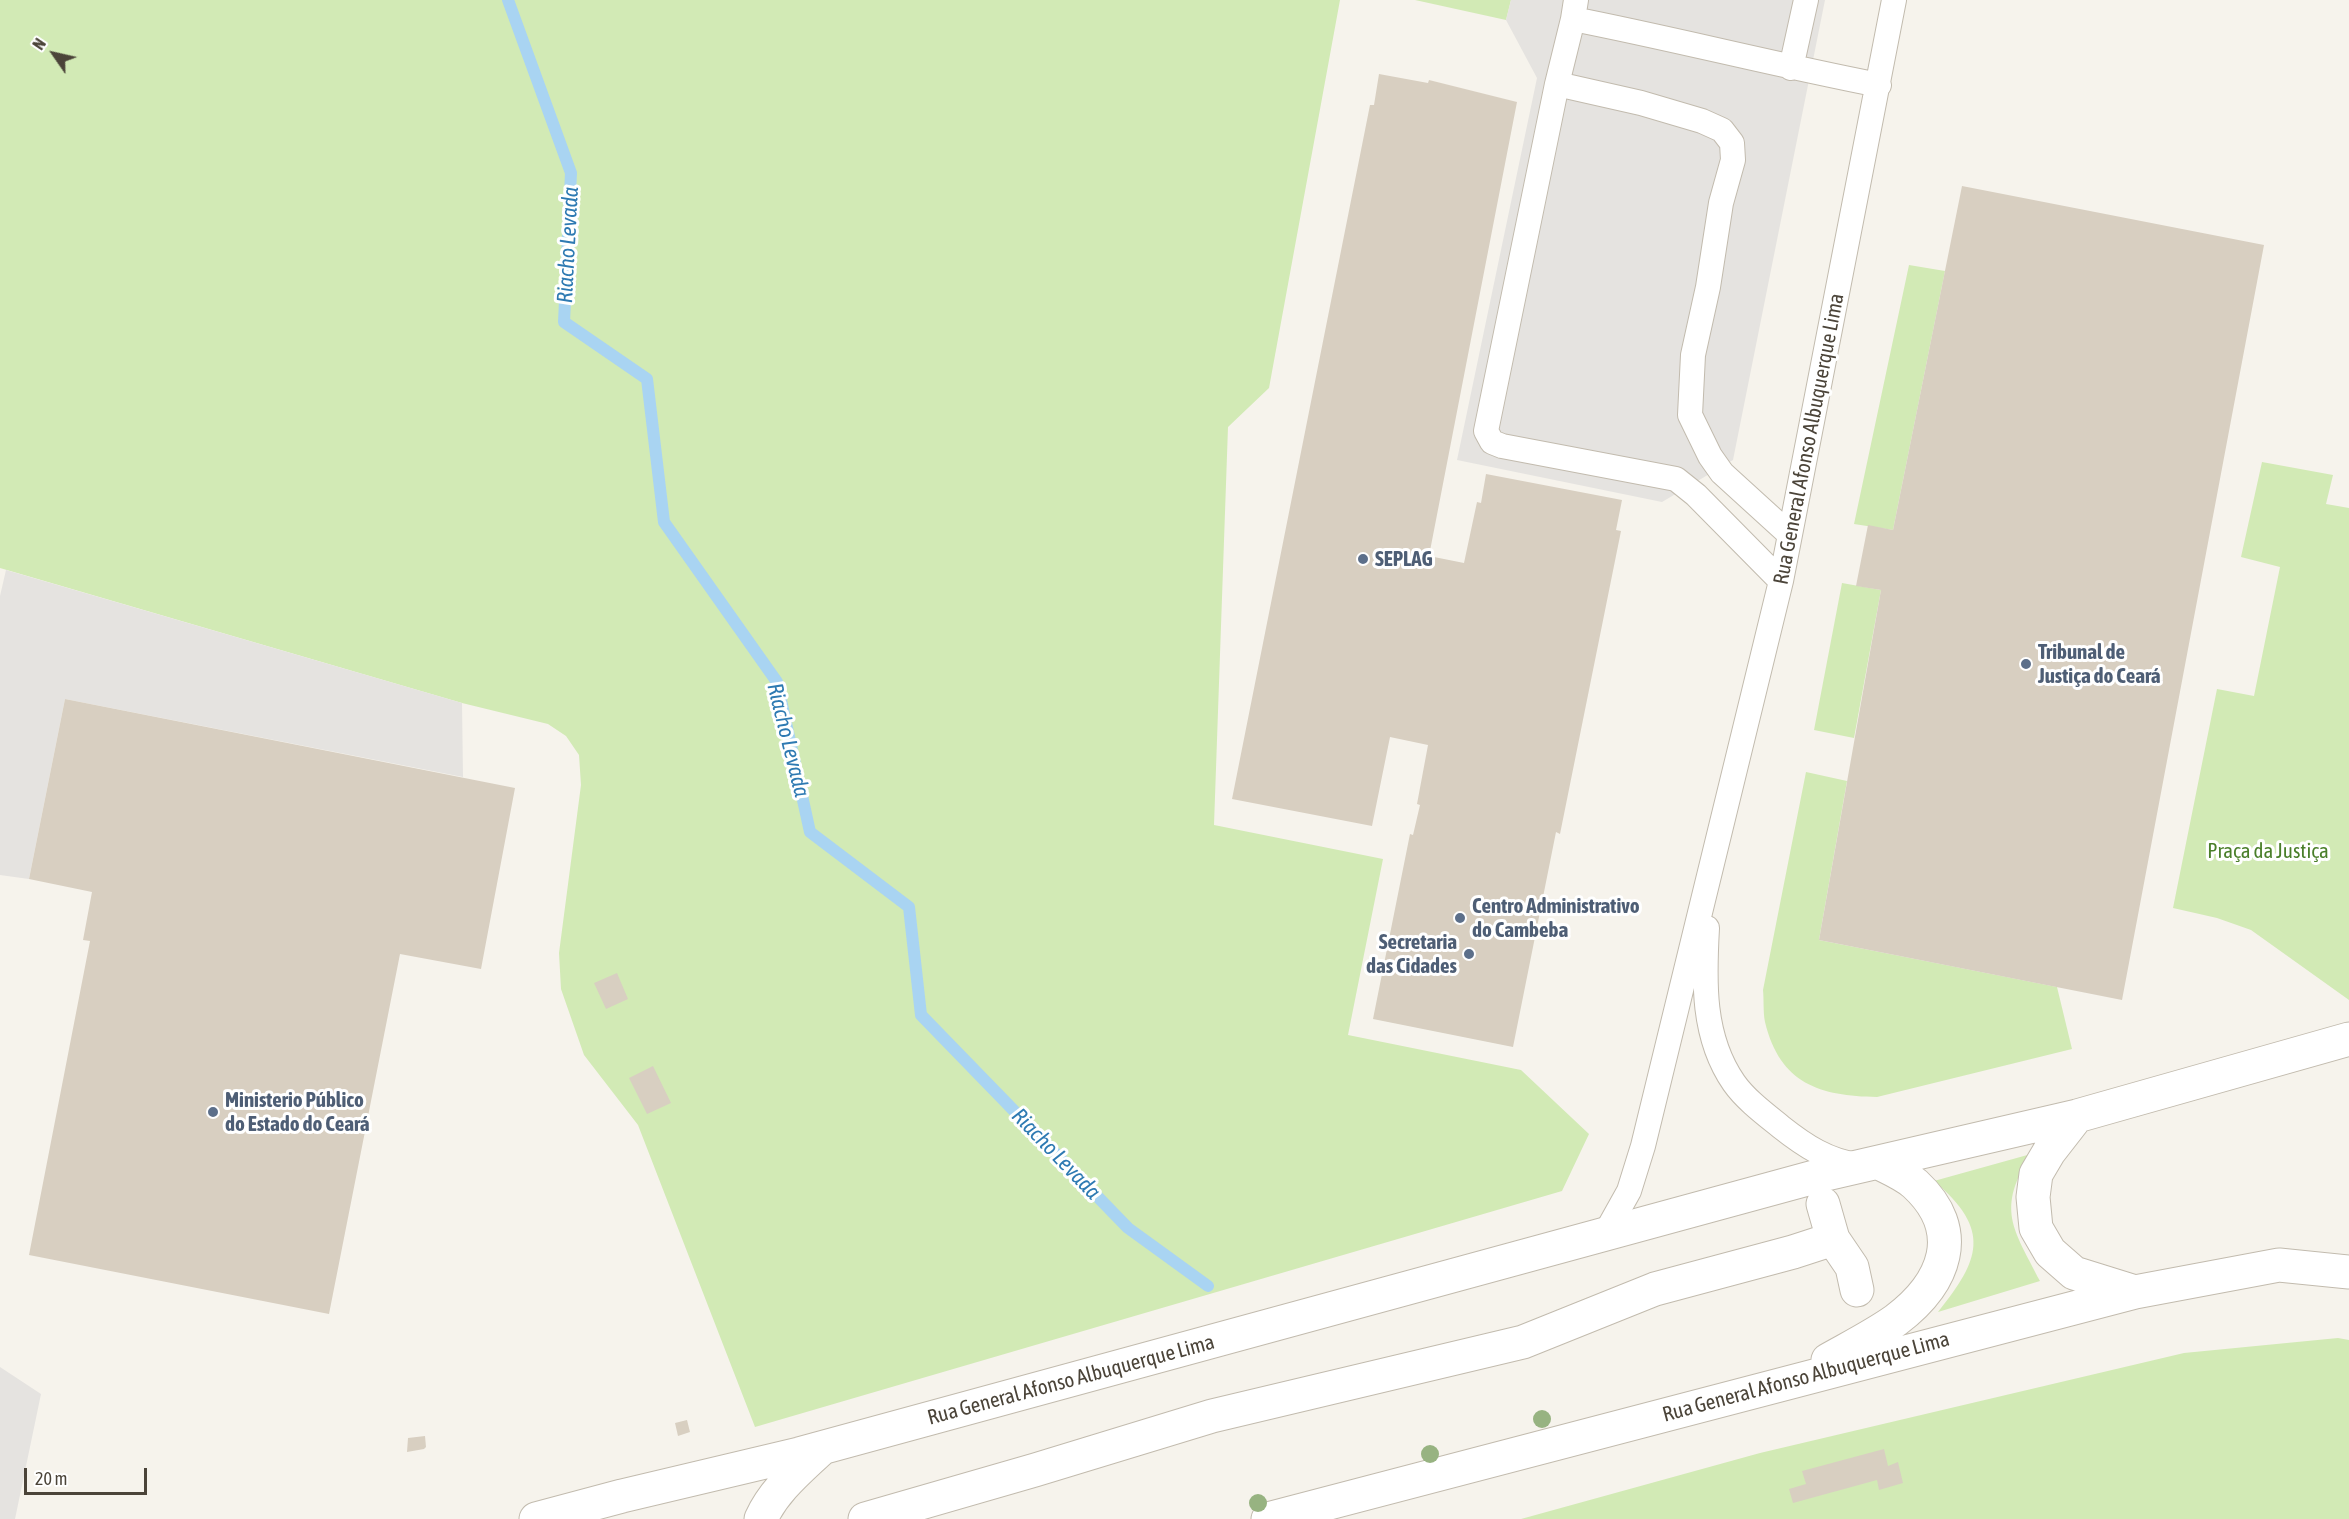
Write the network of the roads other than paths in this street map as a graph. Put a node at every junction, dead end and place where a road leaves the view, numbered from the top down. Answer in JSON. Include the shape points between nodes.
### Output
{"nodes":[{"id":1,"x":1806,"y":0,"type":"edge"},
{"id":2,"x":1894,"y":0,"type":"edge"},
{"id":3,"x":1574,"y":9,"type":"edge"},
{"id":4,"x":1791,"y":68,"type":"junction"},
{"id":5,"x":1557,"y":84,"type":"junction"},
{"id":6,"x":1879,"y":85,"type":"junction"},
{"id":7,"x":1789,"y":534,"type":"junction"},
{"id":8,"x":1781,"y":581,"type":"junction"},
{"id":9,"x":1709,"y":874,"type":"junction"},
{"id":10,"x":2349,"y":1039,"type":"edge"},
{"id":11,"x":2077,"y":1116,"type":"junction"},
{"id":12,"x":1874,"y":1165,"type":"junction"},
{"id":13,"x":1823,"y":1204,"type":"dead end"},
{"id":14,"x":1605,"y":1234,"type":"junction"},
{"id":15,"x":1833,"y":1239,"type":"junction"},
{"id":16,"x":2349,"y":1272,"type":"edge"},
{"id":17,"x":1857,"y":1290,"type":"dead end"},
{"id":18,"x":2135,"y":1292,"type":"junction"},
{"id":19,"x":1796,"y":1380,"type":"junction"},
{"id":20,"x":823,"y":1448,"type":"junction"},
{"id":21,"x":536,"y":1519,"type":"edge"},
{"id":22,"x":761,"y":1519,"type":"edge"},
{"id":23,"x":865,"y":1519,"type":"edge"},
{"id":24,"x":1268,"y":1519,"type":"edge"}],
"edges":[{"from":1,"to":4,"type":"lane"},
{"from":2,"to":6,"type":"lane","name":"Rua General Afonso Albuquerque Lima"},
{"from":3,"to":4,"type":"lane"},
{"from":3,"to":5,"type":"lane"},
{"from":4,"to":6,"type":"lane"},
{"from":5,"to":7,"type":"lane","via":[[1702,121],[1722,130],[1732,143],[1733,160],[1721,203],[1693,355],[1689,415],[1722,473]]},
{"from":5,"to":8,"type":"lane","via":[[1486,430],[1492,442],[1502,446],[1676,480],[1696,495]]},
{"from":6,"to":7,"type":"lane","name":"Rua General Afonso Albuquerque Lima"},
{"from":7,"to":8,"type":"lane","name":"Rua General Afonso Albuquerque Lima"},
{"from":8,"to":9,"type":"lane","name":"Rua General Afonso Albuquerque Lima"},
{"from":9,"to":12,"type":"lane","name":"Rua General Afonso Albuquerque Lima","via":[[1704,984],[1711,1034],[1719,1056],[1735,1084],[1792,1135],[1825,1157]]},
{"from":9,"to":14,"type":"lane","name":"Rua General Afonso Albuquerque Lima","via":[[1643,1146],[1629,1191]]},
{"from":10,"to":11,"type":"street","name":"Rua General Afonso Albuquerque Lima"},
{"from":11,"to":12,"type":"street","name":"Rua General Afonso Albuquerque Lima"},
{"from":11,"to":18,"type":"street","via":[[2036,1174],[2036,1228],[2050,1251],[2074,1273]]},
{"from":12,"to":14,"type":"street","name":"Rua General Afonso Albuquerque Lima","via":[[1818,1176]]},
{"from":12,"to":19,"type":"street","via":[[1915,1184],[1938,1212],[1945,1237],[1943,1263],[1934,1283],[1897,1320]]},
{"from":13,"to":15,"type":"street"},
{"from":14,"to":20,"type":"street","name":"Rua General Afonso Albuquerque Lima"},
{"from":15,"to":17,"type":"street","via":[[1852,1268]]},
{"from":15,"to":23,"type":"street","via":[[1655,1289],[1523,1342],[1212,1416]]},
{"from":16,"to":18,"type":"street","name":"Rua General Afonso Albuquerque Lima","via":[[2279,1265]]},
{"from":18,"to":19,"type":"street","name":"Rua General Afonso Albuquerque Lima"},
{"from":19,"to":24,"type":"street","name":"Rua General Afonso Albuquerque Lima"},
{"from":20,"to":21,"type":"street","name":"Rua General Afonso Albuquerque Lima"},
{"from":20,"to":22,"type":"street","via":[[785,1483]]}]}
